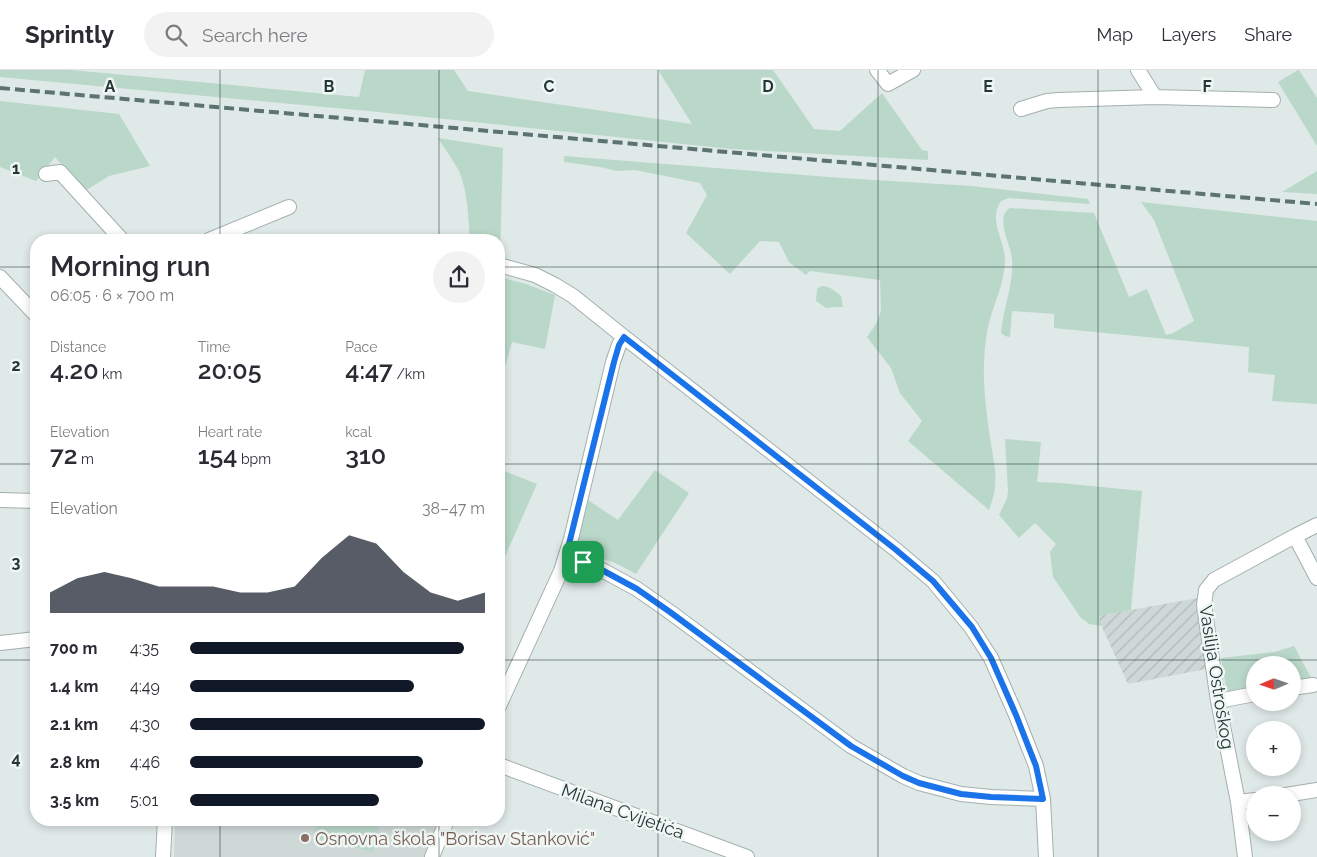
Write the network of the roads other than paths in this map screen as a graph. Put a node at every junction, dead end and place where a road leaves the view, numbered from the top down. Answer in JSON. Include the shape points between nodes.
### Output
{"nodes":[{"id":1,"x":877,"y":70,"type":"edge"},
{"id":2,"x":913,"y":70,"type":"edge"},
{"id":3,"x":1138,"y":70,"type":"edge"},
{"id":4,"x":1155,"y":97,"type":"junction"},
{"id":5,"x":1273,"y":100,"type":"dead end"},
{"id":6,"x":1020,"y":109,"type":"dead end"},
{"id":7,"x":46,"y":174,"type":"dead end"},
{"id":8,"x":289,"y":207,"type":"dead end"},
{"id":9,"x":117,"y":234,"type":"edge"},
{"id":10,"x":224,"y":234,"type":"edge"},
{"id":11,"x":505,"y":267,"type":"edge"},
{"id":12,"x":0,"y":277,"type":"edge"},
{"id":13,"x":30,"y":309,"type":"edge"},
{"id":14,"x":624,"y":337,"type":"junction"},
{"id":15,"x":0,"y":500,"type":"edge"},
{"id":16,"x":30,"y":501,"type":"edge"},
{"id":17,"x":1317,"y":525,"type":"edge"},
{"id":18,"x":1295,"y":536,"type":"junction"},
{"id":19,"x":566,"y":556,"type":"junction"},
{"id":20,"x":1317,"y":578,"type":"edge"},
{"id":21,"x":30,"y":639,"type":"edge"},
{"id":22,"x":0,"y":643,"type":"edge"},
{"id":23,"x":1313,"y":685,"type":"dead end"},
{"id":24,"x":1301,"y":687,"type":"edge"},
{"id":25,"x":505,"y":693,"type":"edge"},
{"id":26,"x":1246,"y":696,"type":"edge"},
{"id":27,"x":1218,"y":701,"type":"junction"},
{"id":28,"x":505,"y":767,"type":"edge"},
{"id":29,"x":1317,"y":790,"type":"edge"},
{"id":30,"x":1301,"y":793,"type":"edge"},
{"id":31,"x":1043,"y":799,"type":"junction"},
{"id":32,"x":1246,"y":801,"type":"edge"},
{"id":33,"x":1238,"y":802,"type":"junction"},
{"id":34,"x":165,"y":826,"type":"edge"},
{"id":35,"x":445,"y":826,"type":"edge"},
{"id":36,"x":163,"y":857,"type":"edge"},
{"id":37,"x":432,"y":857,"type":"edge"},
{"id":38,"x":747,"y":857,"type":"edge"},
{"id":39,"x":1046,"y":857,"type":"edge"},
{"id":40,"x":1245,"y":857,"type":"edge"}],
"edges":[{"from":1,"to":2,"type":"street","via":[[888,84]]},
{"from":3,"to":4,"type":"street"},
{"from":4,"to":5,"type":"street"},
{"from":4,"to":6,"type":"street","via":[[1058,100]]},
{"from":7,"to":9,"type":"street","via":[[60,172]]},
{"from":8,"to":10,"type":"street"},
{"from":11,"to":14,"type":"street","via":[[555,284]]},
{"from":12,"to":13,"type":"street"},
{"from":14,"to":19,"type":"street","via":[[614,362]]},
{"from":14,"to":31,"type":"street","via":[[933,581],[972,627],[991,658],[1036,766]]},
{"from":15,"to":16,"type":"street"},
{"from":17,"to":18,"type":"street","name":"Vasilija Ostroškog"},
{"from":18,"to":20,"type":"street"},
{"from":18,"to":27,"type":"street","name":"Vasilija Ostroškog","via":[[1214,580],[1206,590],[1204,605]]},
{"from":19,"to":25,"type":"street"},
{"from":19,"to":31,"type":"street","via":[[637,589],[851,746],[903,776],[961,794]]},
{"from":21,"to":22,"type":"street"},
{"from":23,"to":24,"type":"street"},
{"from":26,"to":27,"type":"street"},
{"from":27,"to":33,"type":"street","name":"Vasilija Ostroškog"},
{"from":28,"to":38,"type":"street","name":"Milana Cvijetića"},
{"from":29,"to":30,"type":"street"},
{"from":31,"to":39,"type":"street"},
{"from":32,"to":33,"type":"street"},
{"from":33,"to":40,"type":"street","name":"Vasilija Ostroškog"},
{"from":34,"to":36,"type":"street"},
{"from":35,"to":37,"type":"street"}]}
